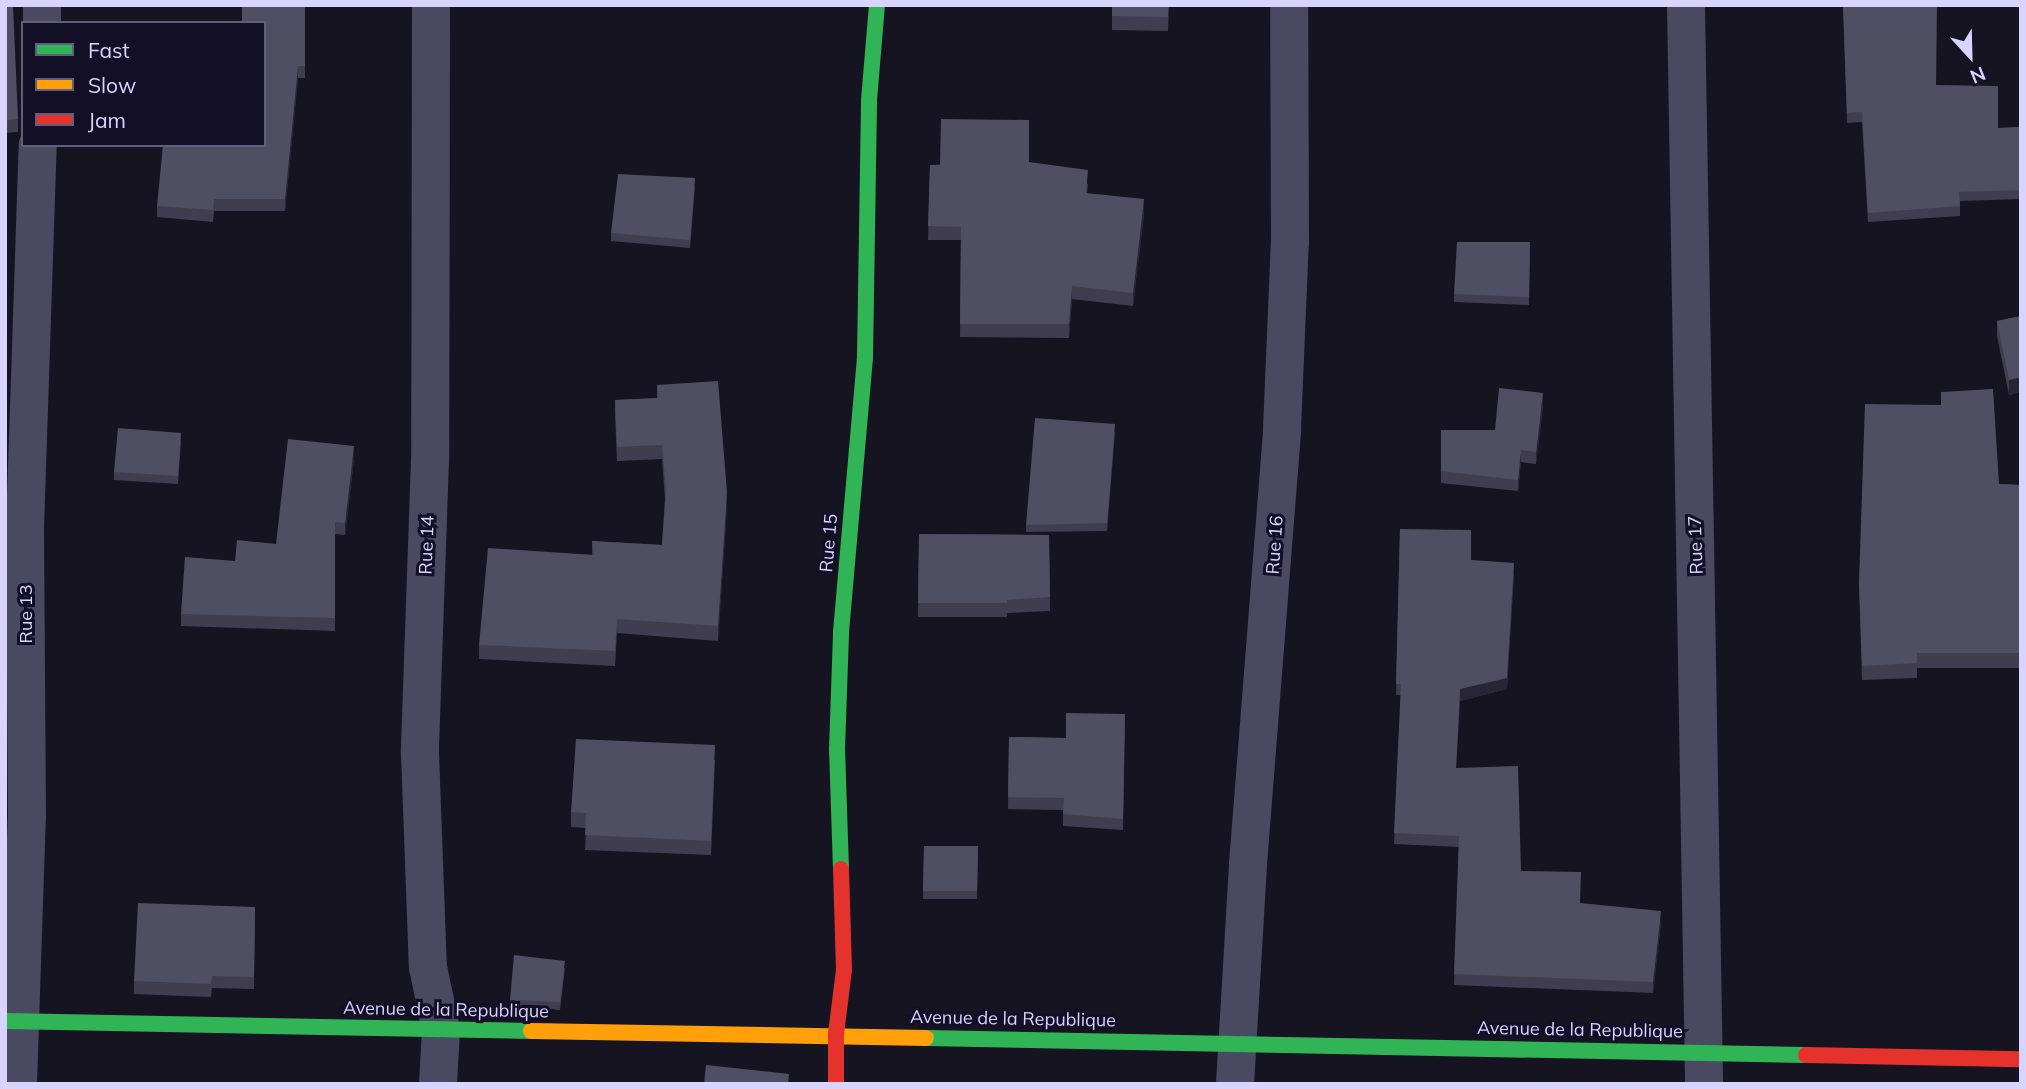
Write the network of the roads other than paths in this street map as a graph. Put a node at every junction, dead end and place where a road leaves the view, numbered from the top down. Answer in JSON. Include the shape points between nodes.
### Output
{"nodes":[{"id":1,"x":431,"y":5,"type":"edge"},
{"id":2,"x":877,"y":5,"type":"edge"},
{"id":3,"x":1289,"y":5,"type":"edge"},
{"id":4,"x":1686,"y":5,"type":"edge"},
{"id":5,"x":38,"y":147,"type":"edge"},
{"id":6,"x":12,"y":1021,"type":"edge"},
{"id":7,"x":441,"y":1030,"type":"junction"},
{"id":8,"x":836,"y":1034,"type":"junction"},
{"id":9,"x":1236,"y":1044,"type":"junction"},
{"id":10,"x":2021,"y":1059,"type":"edge"},
{"id":11,"x":1703,"y":1068,"type":"edge"},
{"id":12,"x":18,"y":1084,"type":"edge"},
{"id":13,"x":438,"y":1084,"type":"edge"},
{"id":14,"x":836,"y":1084,"type":"edge"},
{"id":15,"x":1235,"y":1084,"type":"edge"}],
"edges":[{"from":1,"to":7,"type":"street","name":"Rue 14","via":[[430,460],[420,753],[428,967]]},
{"from":2,"to":8,"type":"street","name":"Rue 15","via":[[869,100],[864,358],[840,645],[837,749],[845,970]]},
{"from":3,"to":9,"type":"street","name":"Rue 16","via":[[1290,241],[1282,429]]},
{"from":4,"to":11,"type":"street","name":"Rue 17"},
{"from":5,"to":6,"type":"street","name":"Rue 13","via":[[25,528],[27,818]]},
{"from":6,"to":7,"type":"street","name":"Avenue de la Republique"},
{"from":6,"to":12,"type":"street","name":"Rue 13"},
{"from":7,"to":8,"type":"street","name":"Avenue de la Republique"},
{"from":7,"to":13,"type":"street","name":"Rue 14"},
{"from":8,"to":9,"type":"street","name":"Avenue de la Republique"},
{"from":8,"to":14,"type":"street","name":"Rue 15"},
{"from":9,"to":11,"type":"street","name":"Avenue de la Republique"},
{"from":9,"to":15,"type":"street","name":"Rue 16"},
{"from":10,"to":11,"type":"street","name":"Avenue de la Republique"}]}
